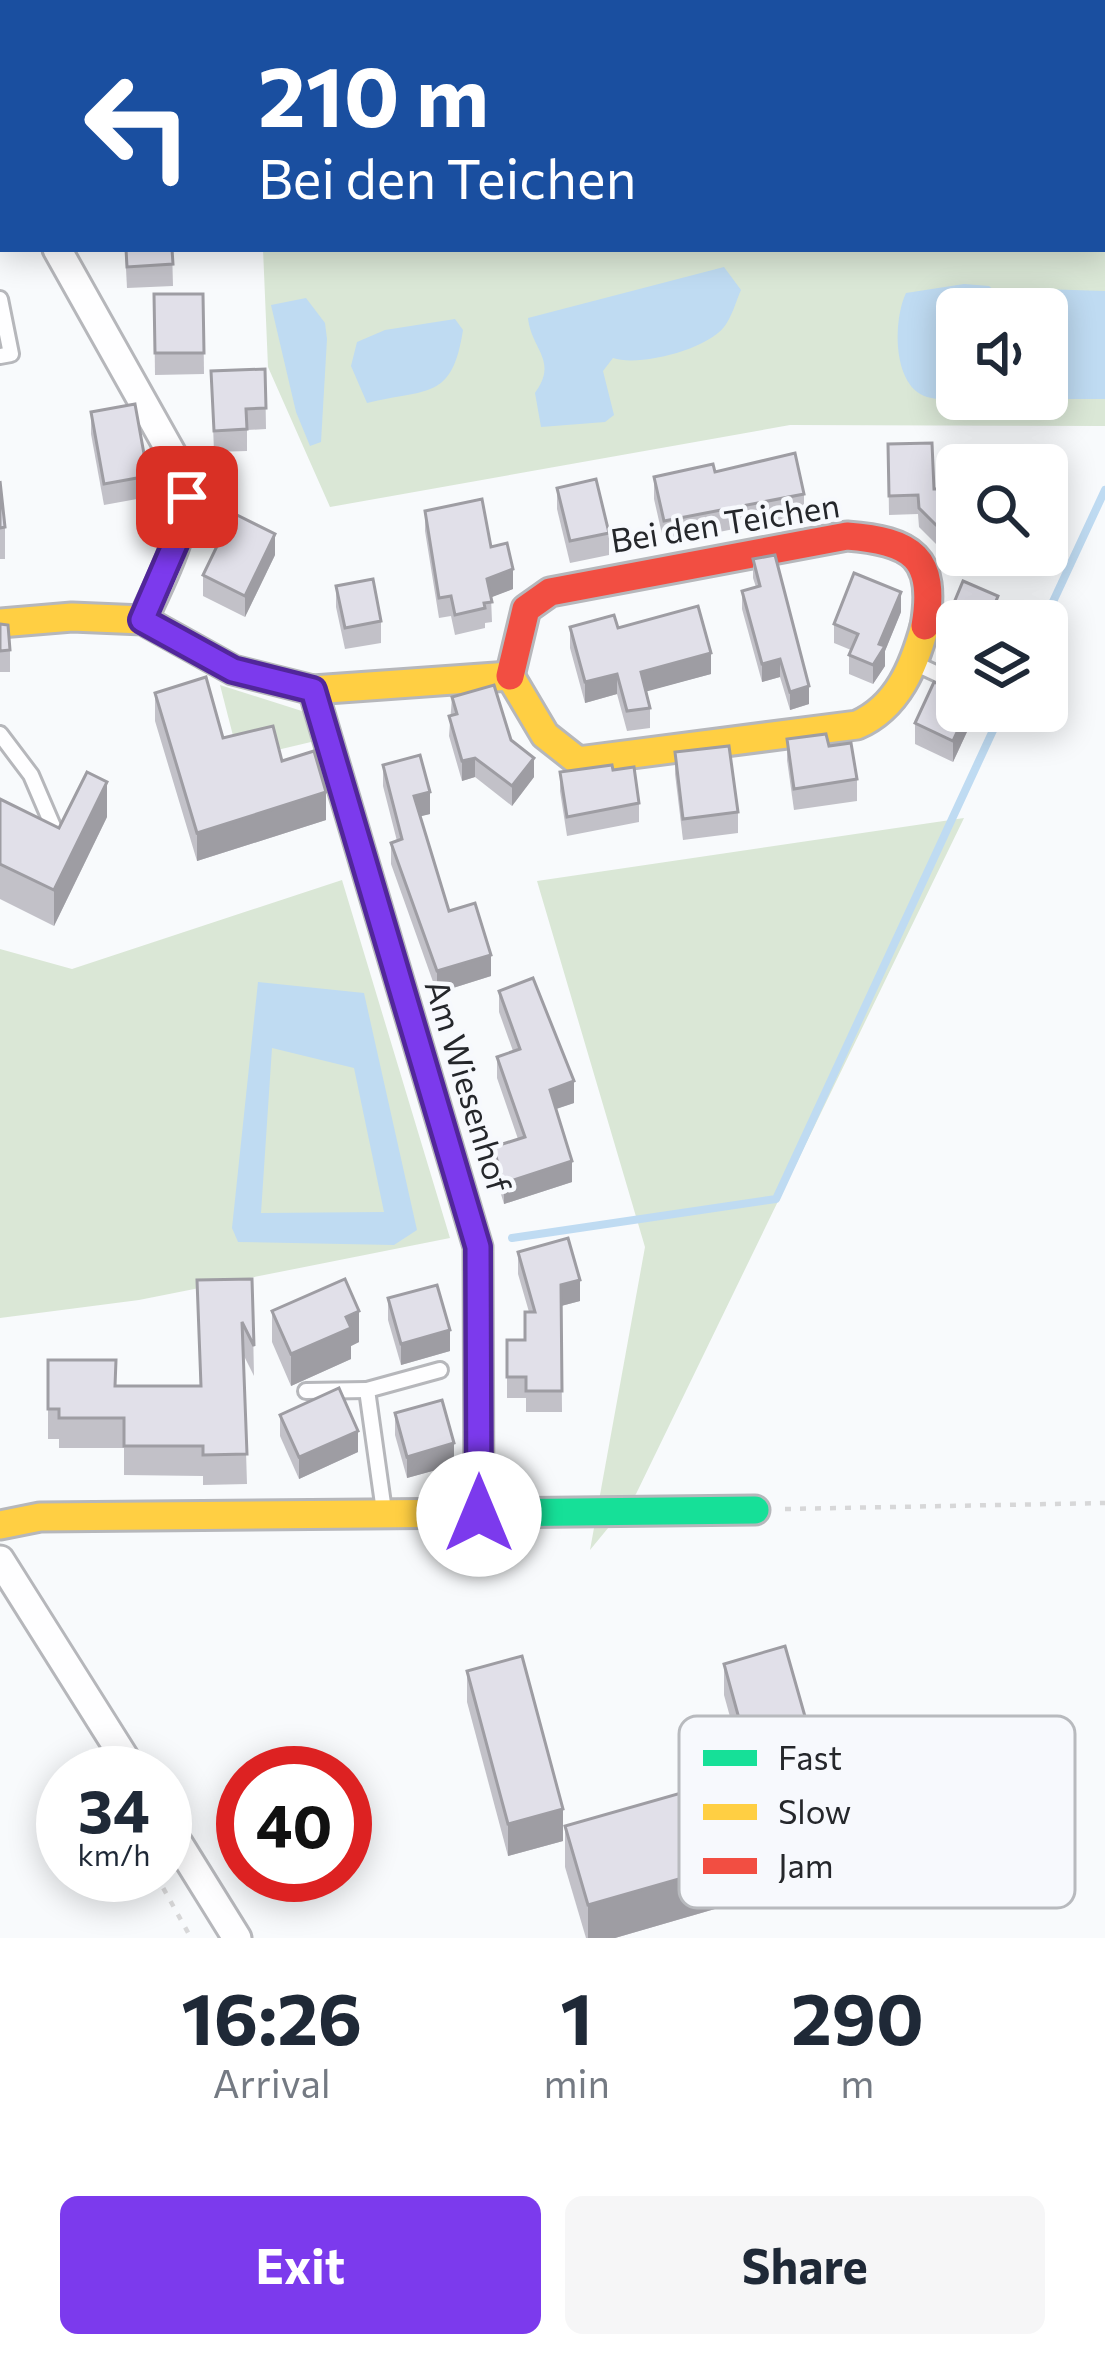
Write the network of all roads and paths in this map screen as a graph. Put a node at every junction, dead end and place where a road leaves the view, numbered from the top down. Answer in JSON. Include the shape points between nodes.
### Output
{"nodes":[{"id":1,"x":59,"y":252,"type":"edge"},
{"id":2,"x":0,"y":299,"type":"edge"},
{"id":3,"x":0,"y":356,"type":"edge"},
{"id":4,"x":142,"y":620,"type":"junction"},
{"id":5,"x":0,"y":622,"type":"edge"},
{"id":6,"x":909,"y":660,"type":"junction"},
{"id":7,"x":936,"y":673,"type":"edge"},
{"id":8,"x":510,"y":676,"type":"junction"},
{"id":9,"x":313,"y":690,"type":"junction"},
{"id":10,"x":0,"y":734,"type":"edge"},
{"id":11,"x":55,"y":831,"type":"edge"},
{"id":12,"x":440,"y":1370,"type":"dead end"},
{"id":13,"x":306,"y":1390,"type":"dead end"},
{"id":14,"x":367,"y":1390,"type":"junction"},
{"id":15,"x":1105,"y":1503,"type":"edge"},
{"id":16,"x":755,"y":1510,"type":"joint"},
{"id":17,"x":479,"y":1514,"type":"junction"},
{"id":18,"x":385,"y":1516,"type":"junction"},
{"id":19,"x":0,"y":1525,"type":"edge"},
{"id":20,"x":0,"y":1560,"type":"edge"},
{"id":21,"x":117,"y":1746,"type":"edge"},
{"id":22,"x":192,"y":1866,"type":"edge"},
{"id":23,"x":171,"y":1902,"type":"edge"},
{"id":24,"x":191,"y":1938,"type":"edge"},
{"id":25,"x":237,"y":1938,"type":"edge"}],
"edges":[{"from":1,"to":4,"type":"street","via":[[184,484],[184,523]]},
{"from":2,"to":3,"type":"lane","via":[[11,354]]},
{"from":4,"to":5,"type":"street"},
{"from":4,"to":9,"type":"street","via":[[233,670]]},
{"from":6,"to":7,"type":"lane"},
{"from":6,"to":8,"type":"street","name":"Bei den Teichen","via":[[890,703],[846,729],[578,761],[536,727]]},
{"from":6,"to":8,"type":"street","name":"Bei den Teichen","via":[[932,609],[930,578],[913,551],[847,536],[550,592],[526,610]]},
{"from":8,"to":9,"type":"street"},
{"from":9,"to":17,"type":"street","name":"Am Wiesenhof","via":[[478,1247]]},
{"from":10,"to":11,"type":"lane","via":[[31,775]]},
{"from":12,"to":14,"type":"lane"},
{"from":13,"to":14,"type":"lane"},
{"from":14,"to":18,"type":"lane"},
{"from":15,"to":16,"type":"path"},
{"from":16,"to":17,"type":"street"},
{"from":17,"to":18,"type":"street"},
{"from":18,"to":19,"type":"street","via":[[40,1517]]},
{"from":20,"to":21,"type":"street"},
{"from":22,"to":25,"type":"street"},
{"from":23,"to":24,"type":"path"}]}
